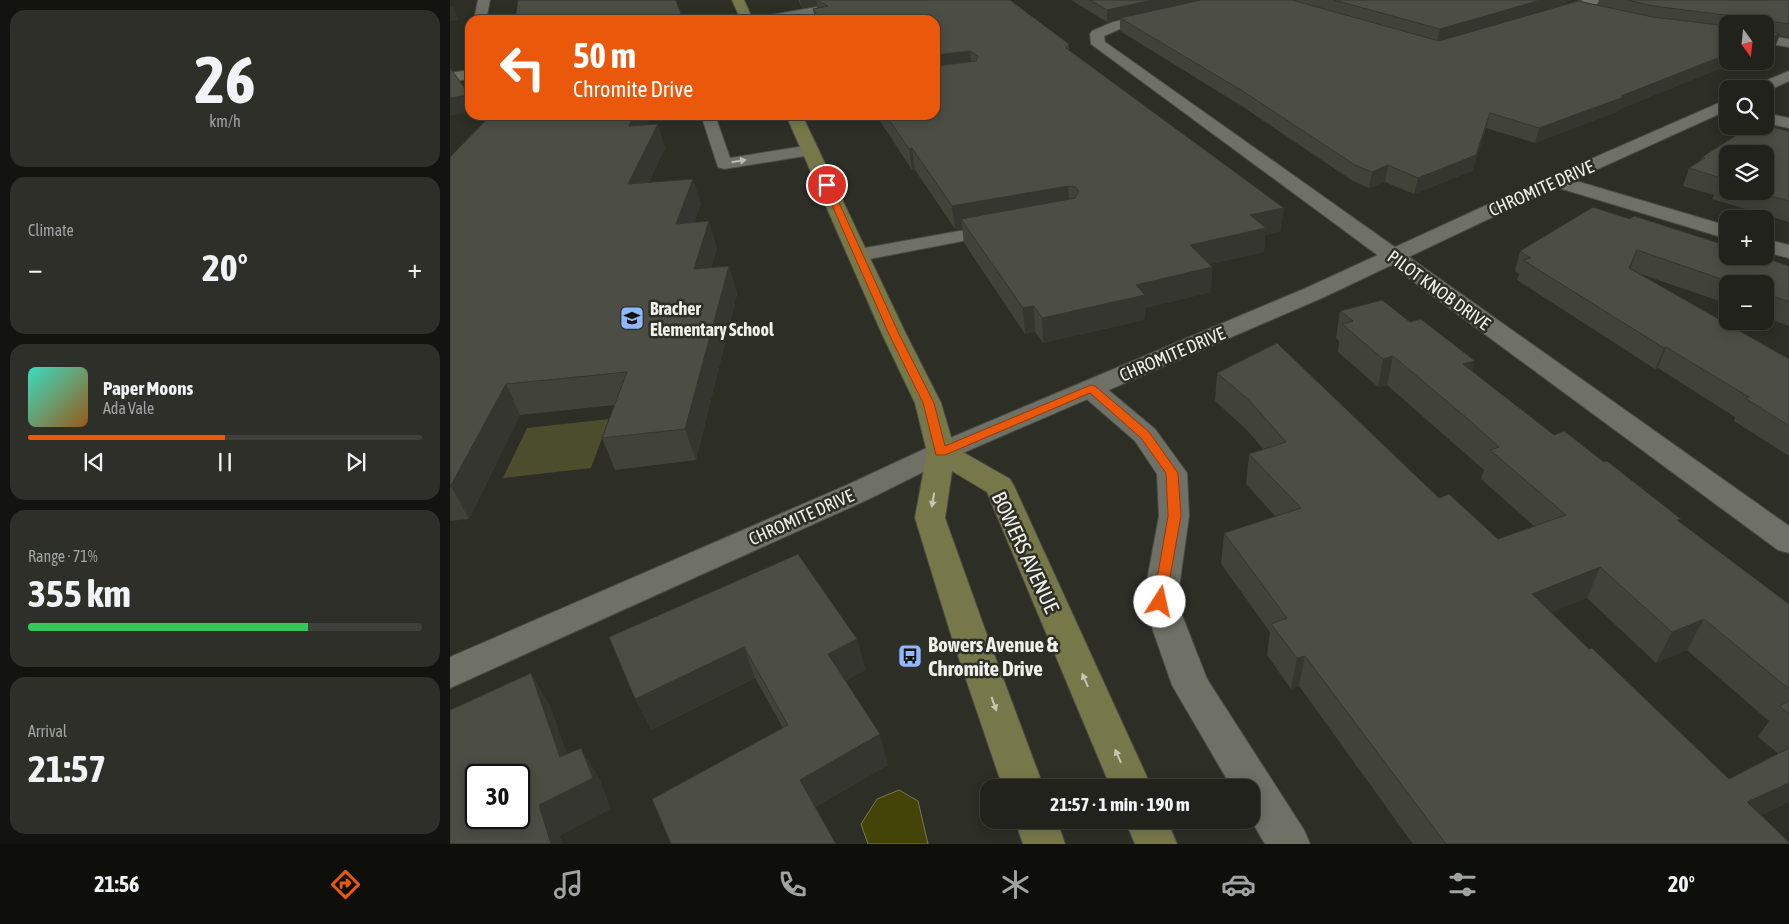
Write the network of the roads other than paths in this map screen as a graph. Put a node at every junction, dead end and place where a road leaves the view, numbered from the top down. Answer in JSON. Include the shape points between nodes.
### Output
{"nodes":[{"id":1,"x":484,"y":0,"type":"edge"},
{"id":2,"x":738,"y":0,"type":"edge"},
{"id":3,"x":878,"y":0,"type":"edge"},
{"id":4,"x":1228,"y":0,"type":"edge"},
{"id":5,"x":1546,"y":0,"type":"edge"},
{"id":6,"x":1597,"y":0,"type":"edge"},
{"id":7,"x":1573,"y":7,"type":"junction"},
{"id":8,"x":1602,"y":14,"type":"edge"},
{"id":9,"x":481,"y":15,"type":"edge"},
{"id":10,"x":745,"y":15,"type":"edge"},
{"id":11,"x":793,"y":15,"type":"edge"},
{"id":12,"x":1541,"y":16,"type":"edge"},
{"id":13,"x":1774,"y":40,"type":"edge"},
{"id":14,"x":1789,"y":43,"type":"edge"},
{"id":15,"x":465,"y":75,"type":"edge"},
{"id":16,"x":1789,"y":75,"type":"edge"},
{"id":17,"x":450,"y":78,"type":"edge"},
{"id":18,"x":1774,"y":82,"type":"edge"},
{"id":19,"x":1719,"y":109,"type":"edge"},
{"id":20,"x":710,"y":120,"type":"edge"},
{"id":21,"x":796,"y":120,"type":"edge"},
{"id":22,"x":1774,"y":120,"type":"edge"},
{"id":23,"x":1789,"y":124,"type":"edge"},
{"id":24,"x":811,"y":150,"type":"junction"},
{"id":25,"x":1556,"y":181,"type":"junction"},
{"id":26,"x":1010,"y":226,"type":"edge"},
{"id":27,"x":1719,"y":230,"type":"edge"},
{"id":28,"x":1774,"y":247,"type":"edge"},
{"id":29,"x":1789,"y":252,"type":"edge"},
{"id":30,"x":859,"y":255,"type":"junction"},
{"id":31,"x":1392,"y":256,"type":"junction"},
{"id":32,"x":1091,"y":389,"type":"junction"},
{"id":33,"x":941,"y":452,"type":"junction"},
{"id":34,"x":1789,"y":542,"type":"edge"},
{"id":35,"x":450,"y":672,"type":"edge"},
{"id":36,"x":1021,"y":779,"type":"edge"},
{"id":37,"x":1128,"y":779,"type":"edge"},
{"id":38,"x":1039,"y":829,"type":"edge"},
{"id":39,"x":1150,"y":829,"type":"edge"},
{"id":40,"x":1044,"y":844,"type":"edge"},
{"id":41,"x":1156,"y":844,"type":"edge"},
{"id":42,"x":1289,"y":844,"type":"edge"}],
"edges":[{"from":1,"to":9,"type":"street"},
{"from":2,"to":10,"type":"main road"},
{"from":3,"to":11,"type":"street"},
{"from":4,"to":31,"type":"street","name":"PILOT KNOB DRIVE","via":[[1118,24],[1098,34],[1098,44]]},
{"from":5,"to":7,"type":"street"},
{"from":6,"to":7,"type":"street"},
{"from":7,"to":8,"type":"street"},
{"from":7,"to":12,"type":"street"},
{"from":13,"to":14,"type":"street"},
{"from":15,"to":17,"type":"street"},
{"from":16,"to":18,"type":"street"},
{"from":19,"to":25,"type":"street","name":"CHROMITE DRIVE"},
{"from":20,"to":24,"type":"lane","one_way":true,"via":[[724,164]]},
{"from":21,"to":24,"type":"main road"},
{"from":22,"to":23,"type":"street"},
{"from":24,"to":30,"type":"main road"},
{"from":25,"to":27,"type":"street"},
{"from":25,"to":31,"type":"street","name":"CHROMITE DRIVE"},
{"from":26,"to":30,"type":"lane"},
{"from":28,"to":29,"type":"street"},
{"from":30,"to":33,"type":"main road","via":[[928,403]]},
{"from":31,"to":32,"type":"street","name":"CHROMITE DRIVE"},
{"from":31,"to":34,"type":"street","name":"PILOT KNOB DRIVE"},
{"from":32,"to":33,"type":"street","name":"CHROMITE DRIVE"},
{"from":32,"to":42,"type":"street","via":[[1145,435],[1172,473],[1174,516],[1160,602],[1191,685]]},
{"from":33,"to":35,"type":"street","name":"CHROMITE DRIVE","via":[[858,492]]},
{"from":33,"to":36,"type":"main road","one_way":true,"via":[[930,518]]},
{"from":37,"to":33,"type":"main road","name":"BOWERS AVENUE","one_way":true,"via":[[999,486]]},
{"from":38,"to":40,"type":"main road"},
{"from":39,"to":41,"type":"main road"}]}
